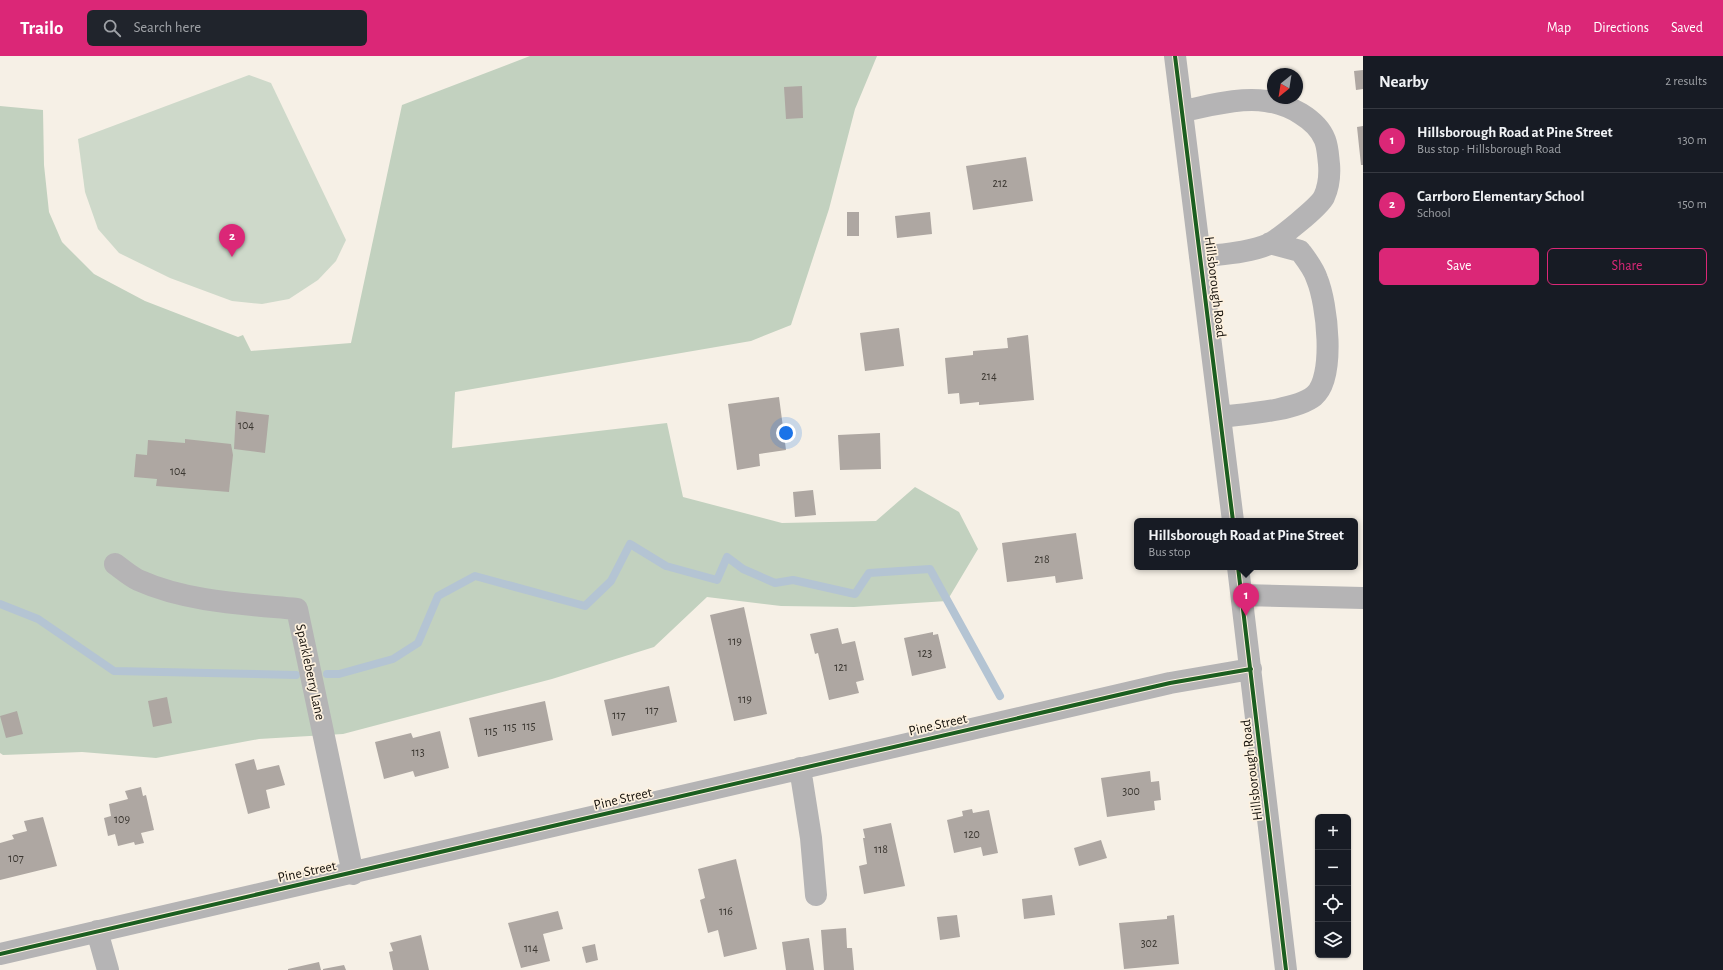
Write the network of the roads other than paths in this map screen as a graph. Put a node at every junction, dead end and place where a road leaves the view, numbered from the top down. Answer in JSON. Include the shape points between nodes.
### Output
{"nodes":[{"id":1,"x":1175,"y":56,"type":"edge"},
{"id":2,"x":1182,"y":111,"type":"junction"},
{"id":3,"x":1270,"y":243,"type":"junction"},
{"id":4,"x":1200,"y":257,"type":"junction"},
{"id":5,"x":1220,"y":417,"type":"junction"},
{"id":6,"x":1233,"y":518,"type":"edge"},
{"id":7,"x":115,"y":564,"type":"dead end"},
{"id":8,"x":1238,"y":570,"type":"edge"},
{"id":9,"x":1242,"y":595,"type":"junction"},
{"id":10,"x":1363,"y":598,"type":"edge"},
{"id":11,"x":1251,"y":669,"type":"junction"},
{"id":12,"x":800,"y":768,"type":"junction"},
{"id":13,"x":353,"y":874,"type":"junction"},
{"id":14,"x":816,"y":895,"type":"dead end"},
{"id":15,"x":97,"y":931,"type":"junction"},
{"id":16,"x":0,"y":954,"type":"edge"},
{"id":17,"x":108,"y":970,"type":"edge"},
{"id":18,"x":1286,"y":970,"type":"edge"}],
"edges":[{"from":1,"to":2,"type":"street","name":"Hillsborough Road"},
{"from":2,"to":3,"type":"street","via":[[1236,101],[1267,101],[1299,112],[1320,131],[1328,152],[1330,176],[1323,199]]},
{"from":2,"to":4,"type":"street","name":"Hillsborough Road"},
{"from":3,"to":4,"type":"street","via":[[1253,250]]},
{"from":3,"to":5,"type":"street","via":[[1300,251],[1318,279],[1326,328],[1328,362],[1324,380],[1315,396],[1306,401],[1282,408]]},
{"from":4,"to":5,"type":"street","name":"Hillsborough Road"},
{"from":5,"to":6,"type":"street","name":"Hillsborough Road"},
{"from":7,"to":13,"type":"street","name":"Sparkleberry Lane","via":[[136,579],[168,592],[228,602],[297,609]]},
{"from":8,"to":9,"type":"street","name":"Hillsborough Road"},
{"from":9,"to":10,"type":"street"},
{"from":9,"to":11,"type":"street","name":"Hillsborough Road"},
{"from":11,"to":12,"type":"street","name":"Pine Street","via":[[1170,683]]},
{"from":11,"to":18,"type":"street","name":"Hillsborough Road"},
{"from":12,"to":13,"type":"street","name":"Pine Street"},
{"from":12,"to":14,"type":"street","via":[[811,838]]},
{"from":13,"to":15,"type":"street","name":"Pine Street"},
{"from":15,"to":16,"type":"street","name":"Pine Street"},
{"from":15,"to":17,"type":"street"}]}
